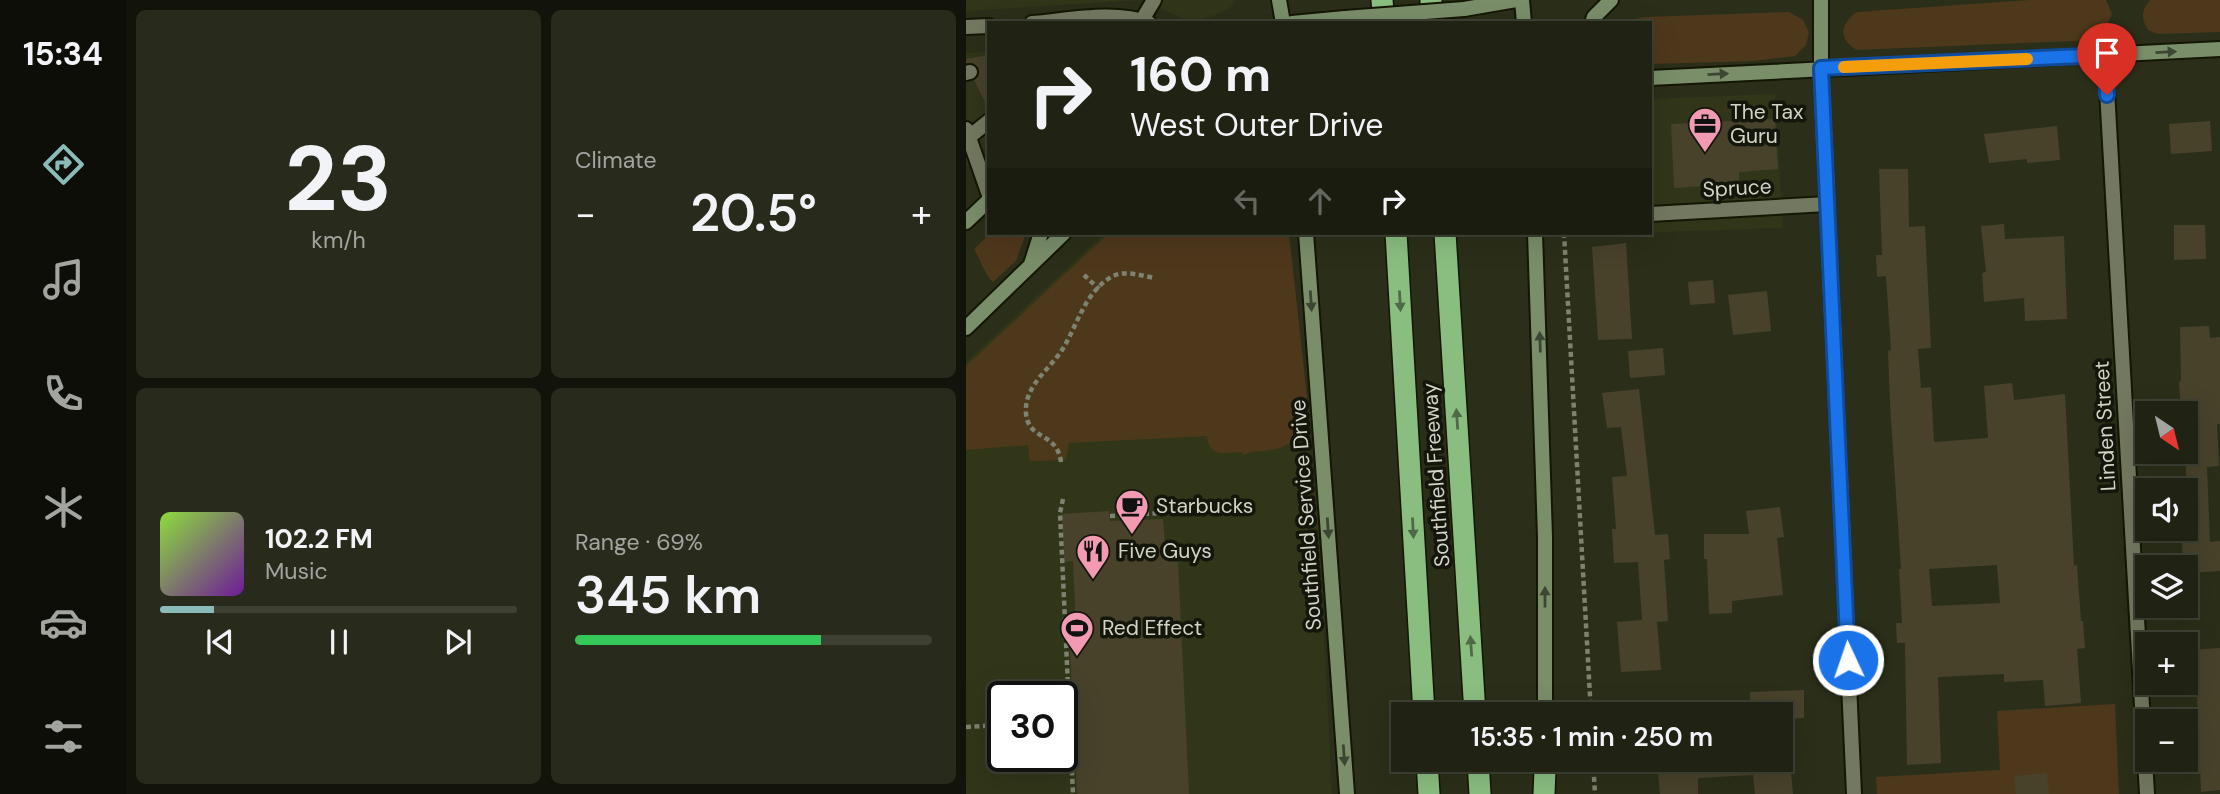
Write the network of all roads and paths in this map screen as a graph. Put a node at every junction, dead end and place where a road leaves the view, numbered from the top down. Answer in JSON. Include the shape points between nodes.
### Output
{"nodes":[{"id":1,"x":1154,"y":0,"type":"edge"},
{"id":2,"x":1279,"y":0,"type":"edge"},
{"id":3,"x":1382,"y":0,"type":"edge"},
{"id":4,"x":1431,"y":0,"type":"edge"},
{"id":5,"x":1516,"y":0,"type":"edge"},
{"id":6,"x":1522,"y":0,"type":"edge"},
{"id":7,"x":1611,"y":0,"type":"edge"},
{"id":8,"x":1821,"y":0,"type":"edge"},
{"id":9,"x":1071,"y":21,"type":"edge"},
{"id":10,"x":1139,"y":21,"type":"edge"},
{"id":11,"x":1146,"y":21,"type":"edge"},
{"id":12,"x":1283,"y":21,"type":"edge"},
{"id":13,"x":1313,"y":21,"type":"edge"},
{"id":14,"x":1384,"y":21,"type":"edge"},
{"id":15,"x":1432,"y":21,"type":"edge"},
{"id":16,"x":1524,"y":21,"type":"edge"},
{"id":17,"x":1593,"y":21,"type":"edge"},
{"id":18,"x":987,"y":26,"type":"edge"},
{"id":19,"x":966,"y":27,"type":"edge"},
{"id":20,"x":2220,"y":49,"type":"edge"},
{"id":21,"x":2105,"y":55,"type":"junction"},
{"id":22,"x":1821,"y":68,"type":"junction"},
{"id":23,"x":1652,"y":78,"type":"edge"},
{"id":24,"x":987,"y":122,"type":"edge"},
{"id":25,"x":968,"y":133,"type":"edge"},
{"id":26,"x":987,"y":192,"type":"edge"},
{"id":27,"x":987,"y":200,"type":"edge"},
{"id":28,"x":1827,"y":204,"type":"junction"},
{"id":29,"x":1652,"y":214,"type":"edge"},
{"id":30,"x":966,"y":222,"type":"edge"},
{"id":31,"x":1040,"y":235,"type":"edge"},
{"id":32,"x":1062,"y":235,"type":"edge"},
{"id":33,"x":1306,"y":235,"type":"edge"},
{"id":34,"x":1396,"y":235,"type":"edge"},
{"id":35,"x":1445,"y":235,"type":"edge"},
{"id":36,"x":1535,"y":235,"type":"edge"},
{"id":37,"x":1564,"y":235,"type":"edge"},
{"id":38,"x":1031,"y":265,"type":"junction"},
{"id":39,"x":1084,"y":275,"type":"dead end"},
{"id":40,"x":1156,"y":278,"type":"dead end"},
{"id":41,"x":1099,"y":289,"type":"junction"},
{"id":42,"x":966,"y":328,"type":"edge"},
{"id":43,"x":1062,"y":462,"type":"dead end"},
{"id":44,"x":1063,"y":499,"type":"dead end"},
{"id":45,"x":1233,"y":509,"type":"dead end"},
{"id":46,"x":1110,"y":516,"type":"dead end"},
{"id":47,"x":1423,"y":702,"type":"edge"},
{"id":48,"x":1474,"y":702,"type":"edge"},
{"id":49,"x":1545,"y":702,"type":"edge"},
{"id":50,"x":1590,"y":702,"type":"edge"},
{"id":51,"x":987,"y":726,"type":"edge"},
{"id":52,"x":966,"y":727,"type":"edge"},
{"id":53,"x":1428,"y":772,"type":"edge"},
{"id":54,"x":1479,"y":772,"type":"edge"},
{"id":55,"x":1545,"y":772,"type":"edge"},
{"id":56,"x":1594,"y":772,"type":"edge"},
{"id":57,"x":1073,"y":794,"type":"edge"},
{"id":58,"x":1347,"y":794,"type":"edge"},
{"id":59,"x":1429,"y":794,"type":"edge"},
{"id":60,"x":1480,"y":794,"type":"edge"},
{"id":61,"x":1546,"y":794,"type":"edge"},
{"id":62,"x":1595,"y":794,"type":"edge"},
{"id":63,"x":1854,"y":794,"type":"edge"},
{"id":64,"x":2147,"y":794,"type":"edge"}],
"edges":[{"from":1,"to":11,"type":"street"},
{"from":2,"to":12,"type":"main road"},
{"from":3,"to":14,"type":"highway"},
{"from":4,"to":15,"type":"highway"},
{"from":5,"to":13,"type":"main road","bridge":true,"via":[[1464,9]]},
{"from":6,"to":16,"type":"main road"},
{"from":7,"to":17,"type":"main road"},
{"from":8,"to":22,"type":"main road"},
{"from":9,"to":10,"type":"street","via":[[1109,17]]},
{"from":18,"to":19,"type":"street"},
{"from":21,"to":20,"type":"main road","one_way":true},
{"from":21,"to":22,"type":"main road"},
{"from":21,"to":64,"type":"street","name":"Linden Street"},
{"from":23,"to":22,"type":"main road","one_way":true},
{"from":22,"to":28,"type":"street"},
{"from":24,"to":25,"type":"street"},
{"from":25,"to":26,"type":"street"},
{"from":27,"to":30,"type":"main road"},
{"from":28,"to":29,"type":"street","name":"Spruce"},
{"from":28,"to":63,"type":"street"},
{"from":31,"to":38,"type":"main road"},
{"from":32,"to":38,"type":"main road"},
{"from":33,"to":58,"type":"main road","name":"Southfield Service Drive","one_way":true},
{"from":34,"to":47,"type":"highway","name":"Southfield Freeway","one_way":true},
{"from":48,"to":35,"type":"highway","name":"Southfield Freeway","one_way":true},
{"from":49,"to":36,"type":"main road","one_way":true,"via":[[1545,524]]},
{"from":37,"to":50,"type":"path"},
{"from":38,"to":42,"type":"main road"},
{"from":39,"to":41,"type":"path"},
{"from":40,"to":41,"type":"path","via":[[1115,275]]},
{"from":41,"to":43,"type":"path","via":[[1030,390],[1026,404],[1028,423],[1054,442]]},
{"from":44,"to":57,"type":"path"},
{"from":45,"to":46,"type":"path"},
{"from":51,"to":52,"type":"path"},
{"from":53,"to":59,"type":"highway"},
{"from":54,"to":60,"type":"highway"},
{"from":55,"to":61,"type":"highway"},
{"from":56,"to":62,"type":"path"}]}
